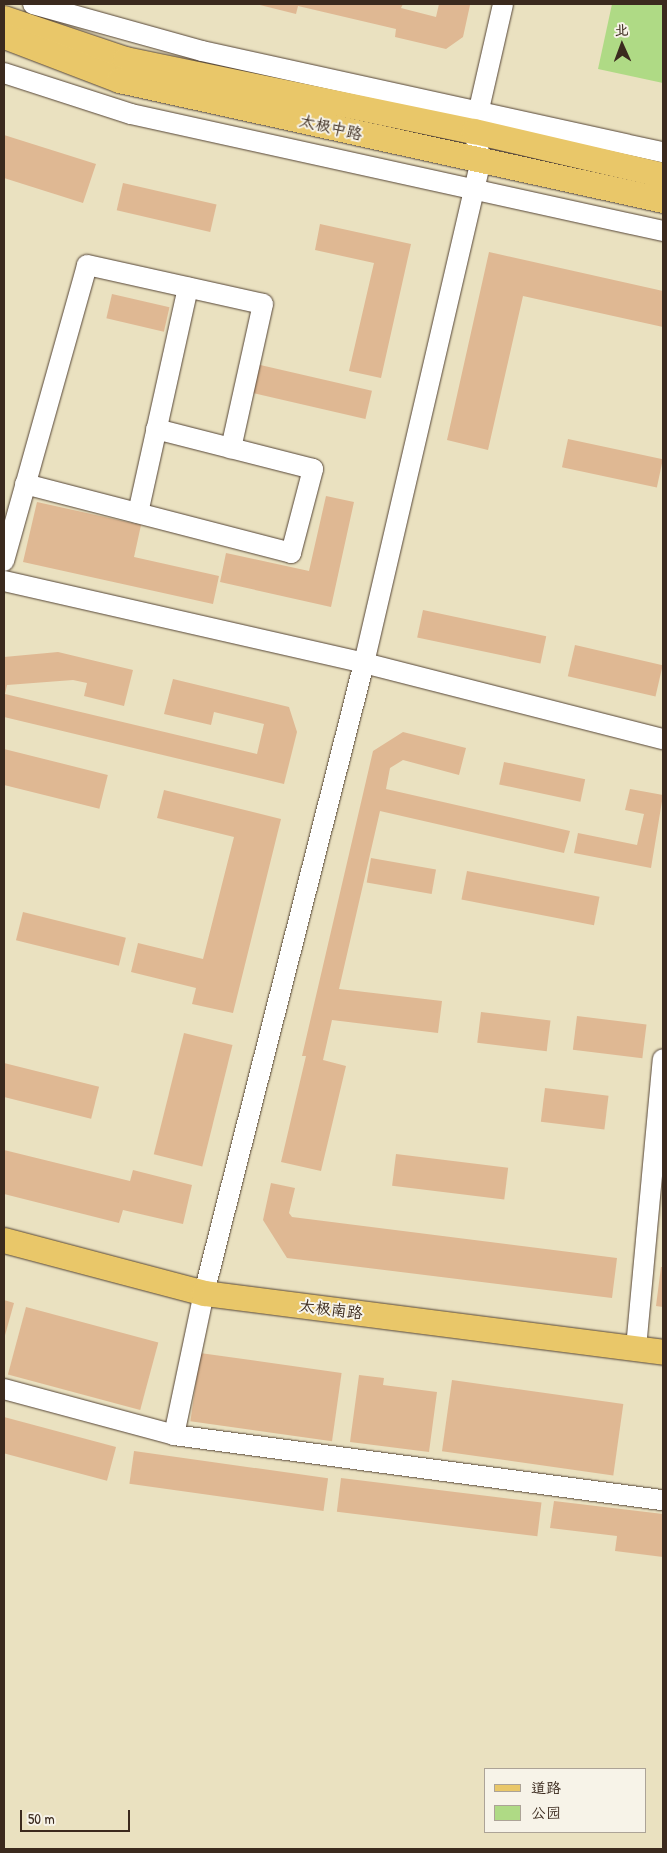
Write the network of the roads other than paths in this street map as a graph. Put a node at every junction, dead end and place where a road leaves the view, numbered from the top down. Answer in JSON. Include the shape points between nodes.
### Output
{"nodes":[{"id":1,"x":33,"y":4,"type":"edge"},
{"id":2,"x":503,"y":4,"type":"edge"},
{"id":3,"x":59,"y":7,"type":"edge"},
{"id":4,"x":4,"y":18,"type":"edge"},
{"id":5,"x":4,"y":36,"type":"edge"},
{"id":6,"x":4,"y":73,"type":"edge"},
{"id":7,"x":476,"y":120,"type":"junction"},
{"id":8,"x":663,"y":152,"type":"edge"},
{"id":9,"x":481,"y":160,"type":"junction"},
{"id":10,"x":663,"y":174,"type":"edge"},
{"id":11,"x":474,"y":190,"type":"junction"},
{"id":12,"x":663,"y":200,"type":"edge"},
{"id":13,"x":663,"y":231,"type":"edge"},
{"id":14,"x":188,"y":287,"type":"junction"},
{"id":15,"x":156,"y":429,"type":"junction"},
{"id":16,"x":231,"y":448,"type":"junction"},
{"id":17,"x":25,"y":484,"type":"junction"},
{"id":18,"x":138,"y":513,"type":"junction"},
{"id":19,"x":4,"y":561,"type":"edge"},
{"id":20,"x":4,"y":581,"type":"edge"},
{"id":21,"x":364,"y":663,"type":"junction"},
{"id":22,"x":663,"y":739,"type":"edge"},
{"id":23,"x":663,"y":1059,"type":"edge"},
{"id":24,"x":4,"y":1240,"type":"edge"},
{"id":25,"x":204,"y":1293,"type":"junction"},
{"id":26,"x":636,"y":1348,"type":"junction"},
{"id":27,"x":663,"y":1352,"type":"edge"},
{"id":28,"x":4,"y":1389,"type":"edge"},
{"id":29,"x":174,"y":1434,"type":"junction"},
{"id":30,"x":663,"y":1500,"type":"edge"}],
"edges":[{"from":1,"to":3,"type":"street"},
{"from":2,"to":7,"type":"street"},
{"from":3,"to":7,"type":"street","via":[[202,51]]},
{"from":4,"to":7,"type":"main road","name":"太极中路","via":[[125,59]]},
{"from":5,"to":9,"type":"main road","name":"太极中路","via":[[119,80]]},
{"from":6,"to":11,"type":"street","via":[[131,114]]},
{"from":7,"to":8,"type":"street"},
{"from":7,"to":9,"type":"street"},
{"from":7,"to":10,"type":"main road","name":"太极中路"},
{"from":9,"to":11,"type":"street"},
{"from":9,"to":12,"type":"main road","name":"太极中路"},
{"from":11,"to":13,"type":"street"},
{"from":11,"to":21,"type":"street"},
{"from":14,"to":15,"type":"street"},
{"from":14,"to":16,"type":"street","via":[[263,304]]},
{"from":14,"to":17,"type":"street","via":[[87,265]]},
{"from":15,"to":16,"type":"street"},
{"from":15,"to":18,"type":"street"},
{"from":16,"to":18,"type":"street","via":[[313,469],[291,552]]},
{"from":17,"to":18,"type":"street"},
{"from":17,"to":19,"type":"street"},
{"from":20,"to":21,"type":"street"},
{"from":21,"to":22,"type":"street"},
{"from":21,"to":25,"type":"street"},
{"from":23,"to":26,"type":"street"},
{"from":24,"to":25,"type":"main road","name":"太极南路"},
{"from":25,"to":26,"type":"main road","name":"太极南路"},
{"from":25,"to":29,"type":"street"},
{"from":26,"to":27,"type":"main road","name":"太极南路"},
{"from":28,"to":29,"type":"street"},
{"from":29,"to":30,"type":"street"}]}
